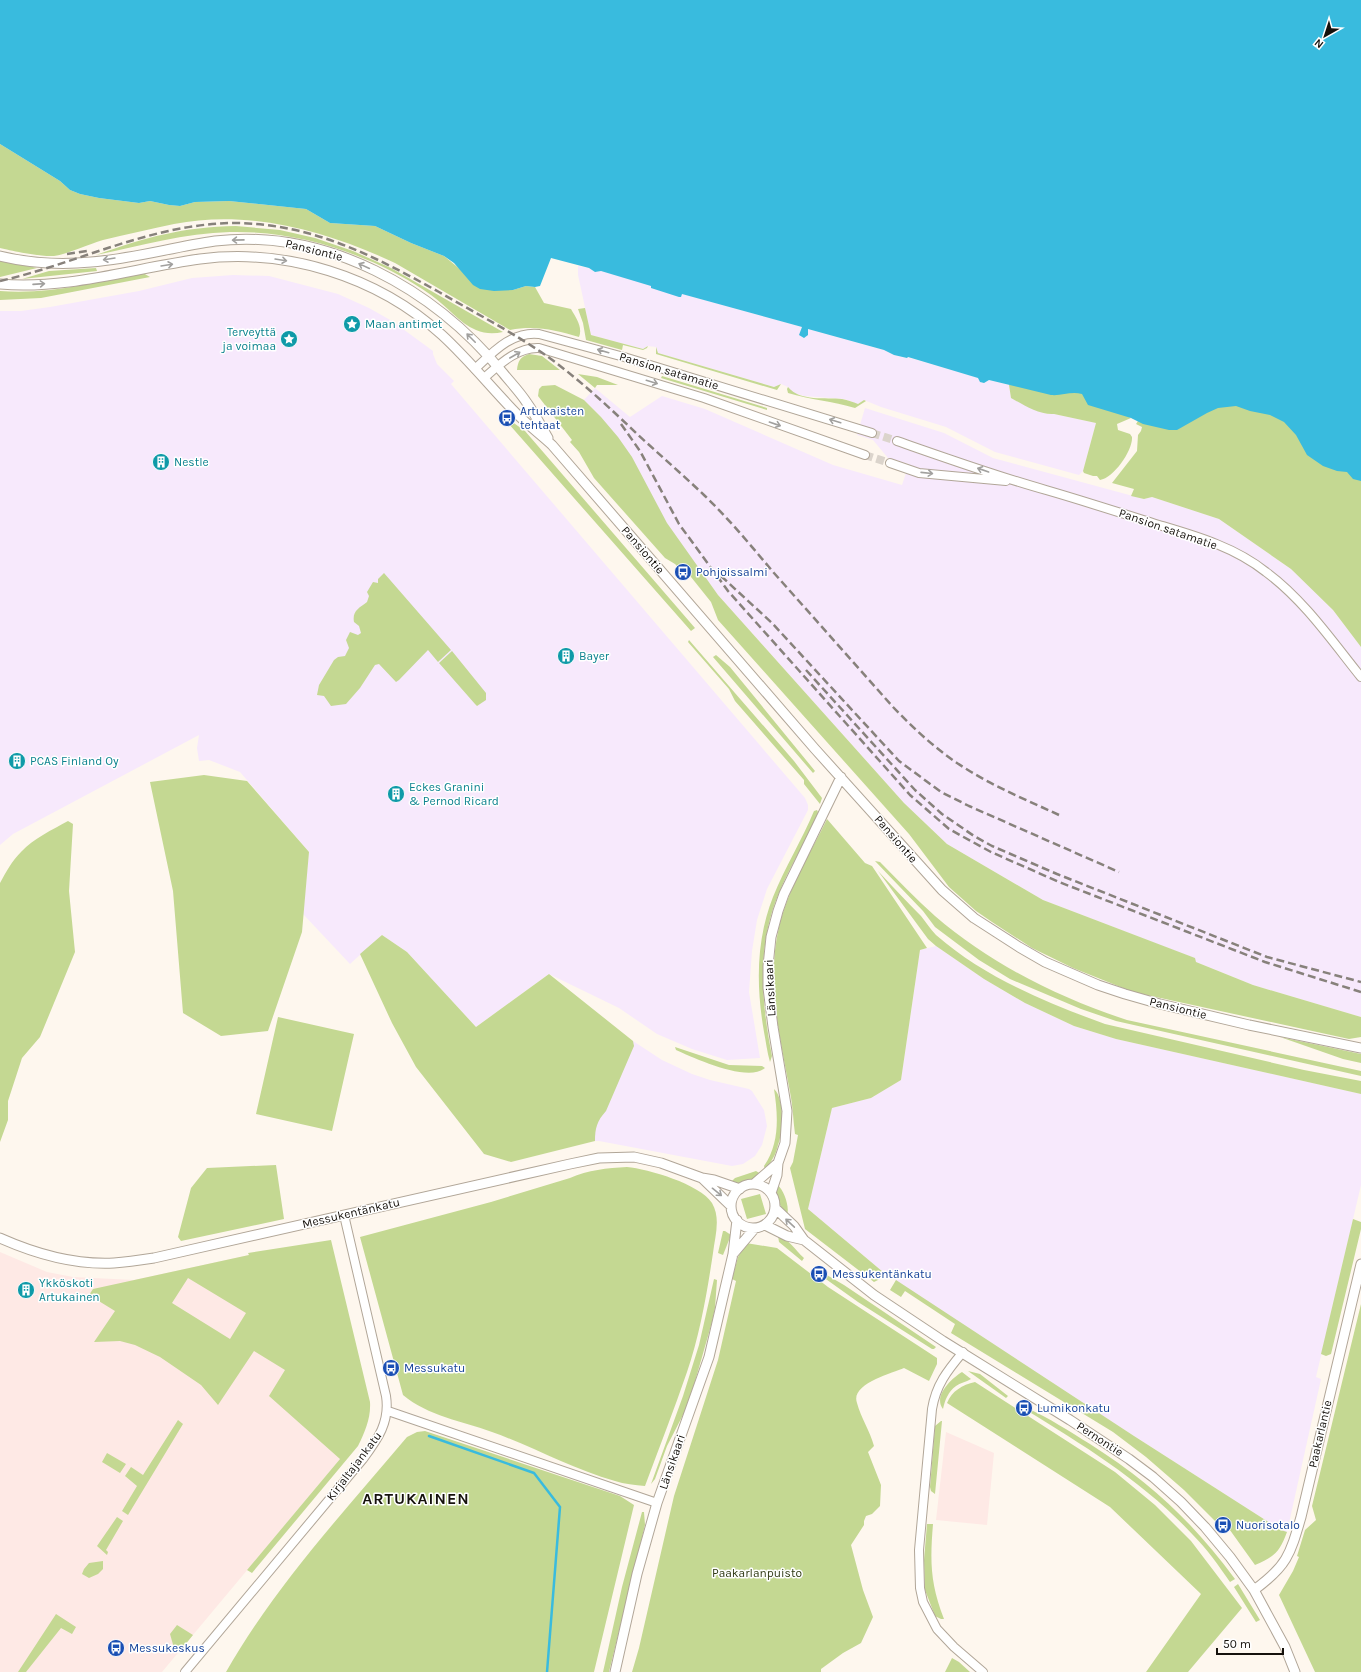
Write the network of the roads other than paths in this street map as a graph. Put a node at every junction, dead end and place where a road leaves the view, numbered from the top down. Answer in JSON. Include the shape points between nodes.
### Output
{"nodes":[{"id":1,"x":0,"y":256,"type":"edge"},
{"id":2,"x":0,"y":284,"type":"edge"},
{"id":3,"x":488,"y":356,"type":"junction"},
{"id":4,"x":498,"y":366,"type":"junction"},
{"id":5,"x":475,"y":369,"type":"junction"},
{"id":6,"x":484,"y":378,"type":"junction"},
{"id":7,"x":872,"y":433,"type":"tunnel mouth"},
{"id":8,"x":897,"y":441,"type":"tunnel mouth"},
{"id":9,"x":552,"y":445,"type":"junction"},
{"id":10,"x":865,"y":455,"type":"tunnel mouth"},
{"id":11,"x":890,"y":463,"type":"tunnel mouth"},
{"id":12,"x":1020,"y":483,"type":"junction"},
{"id":13,"x":1361,"y":677,"type":"edge"},
{"id":14,"x":841,"y":777,"type":"junction"},
{"id":15,"x":1361,"y":1048,"type":"edge"},
{"id":16,"x":778,"y":1164,"type":"junction"},
{"id":17,"x":702,"y":1178,"type":"junction"},
{"id":18,"x":754,"y":1184,"type":"junction"},
{"id":19,"x":740,"y":1189,"type":"junction"},
{"id":20,"x":771,"y":1193,"type":"junction"},
{"id":21,"x":732,"y":1206,"type":"junction"},
{"id":22,"x":775,"y":1208,"type":"junction"},
{"id":23,"x":344,"y":1215,"type":"junction"},
{"id":24,"x":736,"y":1220,"type":"junction"},
{"id":25,"x":765,"y":1225,"type":"junction"},
{"id":26,"x":755,"y":1228,"type":"junction"},
{"id":27,"x":0,"y":1238,"type":"edge"},
{"id":28,"x":804,"y":1240,"type":"junction"},
{"id":29,"x":733,"y":1254,"type":"junction"},
{"id":30,"x":1361,"y":1264,"type":"edge"},
{"id":31,"x":963,"y":1352,"type":"junction"},
{"id":32,"x":388,"y":1411,"type":"junction"},
{"id":33,"x":657,"y":1503,"type":"junction"},
{"id":34,"x":1254,"y":1590,"type":"junction"},
{"id":35,"x":185,"y":1672,"type":"edge"},
{"id":36,"x":615,"y":1672,"type":"edge"},
{"id":37,"x":983,"y":1672,"type":"edge"},
{"id":38,"x":1295,"y":1672,"type":"edge"}],
"edges":[{"from":3,"to":1,"type":"street","name":"Pansiontie","one_way":true,"via":[[443,313],[405,286],[357,262],[301,246],[257,240],[233,240],[79,263],[37,262]]},
{"from":2,"to":5,"type":"street","name":"Pansiontie","one_way":true,"via":[[36,285],[66,282],[221,257],[280,259],[338,274],[387,297],[430,325]]},
{"from":3,"to":4,"type":"street","name":"Pansiontie"},
{"from":3,"to":5,"type":"street","name":"Pansion satamatie"},
{"from":7,"to":3,"type":"street","name":"Pansion satamatie","one_way":true,"via":[[631,359],[539,334],[520,335]]},
{"from":4,"to":6,"type":"street","name":"Pansion satamatie"},
{"from":4,"to":9,"type":"street","name":"Pansiontie","via":[[527,402]]},
{"from":4,"to":10,"type":"street","name":"Pansion satamatie","one_way":true,"via":[[527,348],[548,350],[704,398]]},
{"from":5,"to":6,"type":"street","name":"Pansiontie"},
{"from":6,"to":9,"type":"street","name":"Pansiontie","via":[[514,411]]},
{"from":12,"to":8,"type":"street","name":"Pansion satamatie","one_way":true},
{"from":9,"to":14,"type":"street","name":"Pansiontie"},
{"from":11,"to":12,"type":"street","name":"Pansion satamatie","one_way":true,"via":[[919,472]]},
{"from":12,"to":13,"type":"street","name":"Pansion satamatie","via":[[1204,539],[1250,560],[1283,586],[1325,631]]},
{"from":14,"to":15,"type":"street","name":"Pansiontie","via":[[956,903],[995,932],[1045,962],[1098,985],[1160,1004]]},
{"from":14,"to":16,"type":"street","name":"Länsikaari","via":[[784,894],[770,944],[770,1001],[788,1111],[786,1140]]},
{"from":16,"to":18,"type":"street"},
{"from":16,"to":20,"type":"street","name":"Länsikaari"},
{"from":17,"to":19,"type":"street","name":"Messukentänkatu"},
{"from":17,"to":21,"type":"street","name":"Messukentänkatu","one_way":true},
{"from":17,"to":23,"type":"street","name":"Messukentänkatu","via":[[673,1166],[646,1159],[624,1156],[599,1158]]},
{"from":18,"to":19,"type":"street"},
{"from":18,"to":20,"type":"street","via":[[766,1188]]},
{"from":19,"to":21,"type":"street","via":[[734,1196]]},
{"from":20,"to":22,"type":"street"},
{"from":21,"to":24,"type":"street"},
{"from":22,"to":25,"type":"street","via":[[771,1219]]},
{"from":28,"to":22,"type":"street","name":"Pernontie","one_way":true},
{"from":23,"to":27,"type":"street","name":"Messukentänkatu","via":[[154,1258],[113,1263],[62,1259]]},
{"from":23,"to":32,"type":"street","name":"Kirjaltajankatu"},
{"from":24,"to":26,"type":"street"},
{"from":24,"to":29,"type":"street","name":"Länsikaari"},
{"from":25,"to":26,"type":"street"},
{"from":25,"to":28,"type":"street","name":"Pernontie","via":[[787,1236]]},
{"from":26,"to":29,"type":"street","name":"Länsikaari"},
{"from":28,"to":31,"type":"street","name":"Pernontie","via":[[874,1295]]},
{"from":29,"to":33,"type":"street","name":"Länsikaari","via":[[709,1357]]},
{"from":30,"to":34,"type":"street","name":"Paakarlantie","via":[[1293,1544],[1284,1563]]},
{"from":31,"to":34,"type":"street","name":"Pernontie","via":[[1070,1420],[1153,1477],[1205,1527]]},
{"from":31,"to":37,"type":"street","via":[[940,1382],[934,1396],[918,1571],[923,1602],[937,1629]]},
{"from":32,"to":33,"type":"street"},
{"from":32,"to":35,"type":"street","name":"Kirjaltajankatu","via":[[379,1436],[363,1459]]},
{"from":33,"to":36,"type":"street","name":"Länsikaari","via":[[637,1574]]},
{"from":34,"to":38,"type":"street","name":"Pernontie","via":[[1285,1647]]}]}
